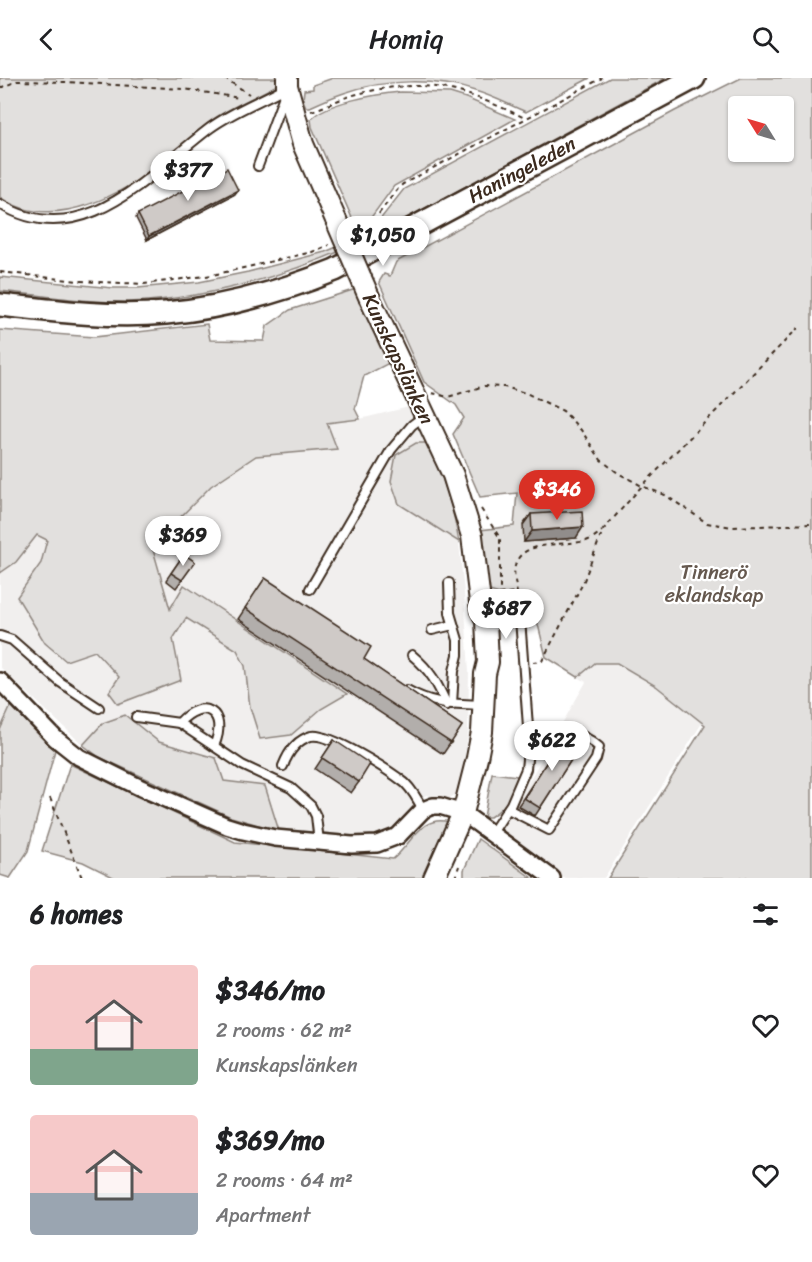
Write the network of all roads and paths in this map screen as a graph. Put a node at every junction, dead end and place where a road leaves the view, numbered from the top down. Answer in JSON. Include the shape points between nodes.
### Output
{"nodes":[{"id":1,"x":602,"y":78,"type":"edge"},
{"id":2,"x":693,"y":78,"type":"edge"},
{"id":3,"x":287,"y":82,"type":"edge"},
{"id":4,"x":0,"y":88,"type":"edge"},
{"id":5,"x":260,"y":102,"type":"junction"},
{"id":6,"x":305,"y":112,"type":"dead end"},
{"id":7,"x":525,"y":118,"type":"junction"},
{"id":8,"x":258,"y":166,"type":"dead end"},
{"id":9,"x":0,"y":204,"type":"edge"},
{"id":10,"x":352,"y":235,"type":"dead end"},
{"id":11,"x":336,"y":243,"type":"dead end"},
{"id":12,"x":0,"y":272,"type":"edge"},
{"id":13,"x":0,"y":305,"type":"edge"},
{"id":14,"x":798,"y":328,"type":"dead end"},
{"id":15,"x":424,"y":392,"type":"dead end"},
{"id":16,"x":424,"y":416,"type":"junction"},
{"id":17,"x":642,"y":486,"type":"junction"},
{"id":18,"x":812,"y":524,"type":"edge"},
{"id":19,"x":603,"y":530,"type":"junction"},
{"id":20,"x":449,"y":583,"type":"dead end"},
{"id":21,"x":310,"y":589,"type":"dead end"},
{"id":22,"x":517,"y":592,"type":"junction"},
{"id":23,"x":500,"y":594,"type":"dead end"},
{"id":24,"x":519,"y":605,"type":"joint"},
{"id":25,"x":453,"y":625,"type":"junction"},
{"id":26,"x":432,"y":630,"type":"dead end"},
{"id":27,"x":0,"y":634,"type":"edge"},
{"id":28,"x":412,"y":656,"type":"dead end"},
{"id":29,"x":542,"y":661,"type":"dead end"},
{"id":30,"x":397,"y":684,"type":"edge"},
{"id":31,"x":2,"y":687,"type":"edge"},
{"id":32,"x":449,"y":705,"type":"junction"},
{"id":33,"x":484,"y":705,"type":"junction"},
{"id":34,"x":99,"y":708,"type":"dead end"},
{"id":35,"x":136,"y":717,"type":"dead end"},
{"id":36,"x":179,"y":723,"type":"junction"},
{"id":37,"x":529,"y":740,"type":"junction"},
{"id":38,"x":214,"y":746,"type":"junction"},
{"id":39,"x":283,"y":766,"type":"dead end"},
{"id":40,"x":50,"y":798,"type":"dead end"},
{"id":41,"x":508,"y":809,"type":"junction"},
{"id":42,"x":423,"y":810,"type":"junction"},
{"id":43,"x":463,"y":813,"type":"junction"},
{"id":44,"x":492,"y":833,"type":"junction"},
{"id":45,"x":319,"y":842,"type":"junction"},
{"id":46,"x":82,"y":878,"type":"edge"},
{"id":47,"x":434,"y":878,"type":"edge"},
{"id":48,"x":552,"y":878,"type":"edge"}],
"edges":[{"from":1,"to":7,"type":"path"},
{"from":2,"to":13,"type":"main road","name":"Haningeleden","via":[[335,270],[294,287],[225,305],[165,313],[67,312]]},
{"from":3,"to":5,"type":"lane"},
{"from":3,"to":8,"type":"lane"},
{"from":3,"to":16,"type":"street","name":"Kunskapslänken","bridge":true,"via":[[303,144]]},
{"from":4,"to":5,"type":"path","via":[[16,81],[86,83],[184,89]]},
{"from":5,"to":9,"type":"lane","via":[[210,128],[159,171],[105,207],[82,216],[41,220]]},
{"from":6,"to":7,"type":"path","via":[[376,90],[425,87],[467,94]]},
{"from":7,"to":10,"type":"path","via":[[403,184],[373,222]]},
{"from":11,"to":12,"type":"path","via":[[213,275],[153,283],[115,284]]},
{"from":14,"to":17,"type":"path"},
{"from":15,"to":17,"type":"path","via":[[448,396],[484,386],[526,393],[563,411],[601,460]]},
{"from":16,"to":21,"type":"lane","via":[[390,450]]},
{"from":16,"to":33,"type":"street","name":"Kunskapslänken","via":[[453,475],[468,521],[481,610],[477,619],[479,663],[485,674]]},
{"from":17,"to":18,"type":"path","via":[[665,495],[707,523],[733,527]]},
{"from":17,"to":19,"type":"path"},
{"from":19,"to":22,"type":"path","via":[[584,541],[556,543],[523,553],[514,568]]},
{"from":19,"to":29,"type":"path","via":[[583,583]]},
{"from":20,"to":25,"type":"lane"},
{"from":22,"to":23,"type":"path"},
{"from":22,"to":24,"type":"path"},
{"from":24,"to":37,"type":"lane"},
{"from":25,"to":26,"type":"lane"},
{"from":25,"to":32,"type":"lane","via":[[458,655]]},
{"from":27,"to":34,"type":"lane"},
{"from":28,"to":32,"type":"lane","via":[[427,668]]},
{"from":30,"to":32,"type":"lane"},
{"from":31,"to":45,"type":"street","via":[[55,738],[91,764],[243,831]]},
{"from":32,"to":33,"type":"lane"},
{"from":33,"to":43,"type":"street","name":"Kunskapslänken","via":[[477,759]]},
{"from":35,"to":36,"type":"lane"},
{"from":36,"to":38,"type":"lane"},
{"from":36,"to":38,"type":"lane","via":[[195,711],[211,713],[220,725]]},
{"from":37,"to":41,"type":"lane","via":[[526,769]]},
{"from":37,"to":41,"type":"lane","via":[[563,732],[577,733],[599,747],[596,759],[549,830]]},
{"from":38,"to":45,"type":"lane","via":[[302,796],[316,816]]},
{"from":39,"to":42,"type":"lane","via":[[303,739],[321,736],[394,775],[415,794]]},
{"from":40,"to":46,"type":"path"},
{"from":41,"to":44,"type":"lane"},
{"from":42,"to":43,"type":"street","via":[[440,806]]},
{"from":42,"to":45,"type":"street","via":[[387,842]]},
{"from":43,"to":44,"type":"street"},
{"from":43,"to":47,"type":"street","name":"Kunskapslänken"},
{"from":44,"to":48,"type":"street"}]}
